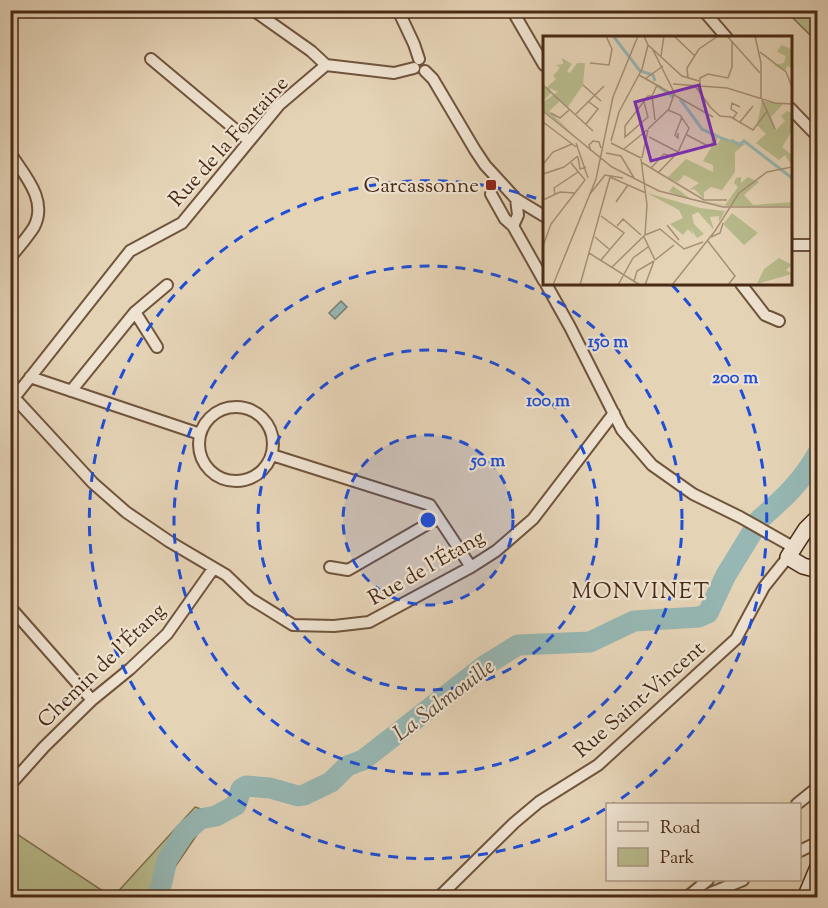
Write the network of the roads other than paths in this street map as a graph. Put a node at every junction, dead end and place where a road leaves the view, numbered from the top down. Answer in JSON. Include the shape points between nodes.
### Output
{"nodes":[{"id":1,"x":253,"y":10,"type":"edge"},
{"id":2,"x":398,"y":10,"type":"edge"},
{"id":3,"x":512,"y":10,"type":"edge"},
{"id":4,"x":703,"y":10,"type":"edge"},
{"id":5,"x":725,"y":36,"type":"edge"},
{"id":6,"x":151,"y":59,"type":"dead end"},
{"id":7,"x":543,"y":63,"type":"edge"},
{"id":8,"x":326,"y":65,"type":"junction"},
{"id":9,"x":419,"y":66,"type":"junction"},
{"id":10,"x":792,"y":110,"type":"edge"},
{"id":11,"x":792,"y":123,"type":"edge"},
{"id":12,"x":804,"y":123,"type":"junction"},
{"id":13,"x":818,"y":137,"type":"edge"},
{"id":14,"x":249,"y":141,"type":"junction"},
{"id":15,"x":10,"y":153,"type":"edge"},
{"id":16,"x":491,"y":194,"type":"dead end"},
{"id":17,"x":516,"y":199,"type":"junction"},
{"id":18,"x":543,"y":215,"type":"edge"},
{"id":19,"x":513,"y":226,"type":"junction"},
{"id":20,"x":792,"y":245,"type":"edge"},
{"id":21,"x":818,"y":245,"type":"edge"},
{"id":22,"x":10,"y":258,"type":"edge"},
{"id":23,"x":543,"y":278,"type":"edge"},
{"id":24,"x":167,"y":285,"type":"dead end"},
{"id":25,"x":547,"y":285,"type":"edge"},
{"id":26,"x":742,"y":285,"type":"edge"},
{"id":27,"x":135,"y":312,"type":"junction"},
{"id":28,"x":779,"y":321,"type":"dead end"},
{"id":29,"x":158,"y":347,"type":"dead end"},
{"id":30,"x":30,"y":378,"type":"junction"},
{"id":31,"x":71,"y":391,"type":"junction"},
{"id":32,"x":12,"y":395,"type":"edge"},
{"id":33,"x":614,"y":413,"type":"junction"},
{"id":34,"x":200,"y":434,"type":"junction"},
{"id":35,"x":272,"y":455,"type":"junction"},
{"id":36,"x":818,"y":517,"type":"edge"},
{"id":37,"x":438,"y":518,"type":"junction"},
{"id":38,"x":790,"y":552,"type":"junction"},
{"id":39,"x":330,"y":567,"type":"dead end"},
{"id":40,"x":471,"y":567,"type":"junction"},
{"id":41,"x":213,"y":568,"type":"junction"},
{"id":42,"x":818,"y":570,"type":"edge"},
{"id":43,"x":10,"y":607,"type":"edge"},
{"id":44,"x":93,"y":700,"type":"junction"},
{"id":45,"x":10,"y":784,"type":"edge"},
{"id":46,"x":818,"y":787,"type":"edge"},
{"id":47,"x":798,"y":803,"type":"edge"},
{"id":48,"x":818,"y":844,"type":"edge"},
{"id":49,"x":801,"y":850,"type":"edge"},
{"id":50,"x":818,"y":867,"type":"edge"},
{"id":51,"x":706,"y":881,"type":"edge"},
{"id":52,"x":738,"y":881,"type":"edge"},
{"id":53,"x":438,"y":897,"type":"edge"},
{"id":54,"x":686,"y":897,"type":"edge"},
{"id":55,"x":699,"y":897,"type":"edge"},
{"id":56,"x":805,"y":897,"type":"edge"}],
"edges":[{"from":1,"to":8,"type":"street"},
{"from":2,"to":9,"type":"street","via":[[414,44]]},
{"from":3,"to":7,"type":"street"},
{"from":4,"to":5,"type":"street"},
{"from":6,"to":14,"type":"street"},
{"from":8,"to":9,"type":"street","via":[[394,73]]},
{"from":8,"to":14,"type":"street","name":"Rue de la Fontaine","via":[[279,105]]},
{"from":9,"to":17,"type":"street","via":[[434,80],[485,165]]},
{"from":10,"to":12,"type":"street"},
{"from":11,"to":12,"type":"street"},
{"from":12,"to":13,"type":"street"},
{"from":14,"to":30,"type":"street","name":"Rue de la Fontaine","via":[[182,223],[130,251]]},
{"from":15,"to":22,"type":"street","via":[[38,197],[39,211],[34,226]]},
{"from":16,"to":19,"type":"street"},
{"from":17,"to":18,"type":"street"},
{"from":17,"to":19,"type":"street","via":[[518,214]]},
{"from":19,"to":23,"type":"street"},
{"from":20,"to":21,"type":"street"},
{"from":24,"to":27,"type":"street"},
{"from":25,"to":33,"type":"street"},
{"from":26,"to":28,"type":"street","via":[[765,315]]},
{"from":27,"to":29,"type":"street"},
{"from":27,"to":31,"type":"street"},
{"from":30,"to":31,"type":"street"},
{"from":30,"to":32,"type":"street","name":"Rue de la Fontaine"},
{"from":31,"to":34,"type":"street"},
{"from":32,"to":41,"type":"street","name":"Rue de l'Étang","via":[[93,483],[126,512]]},
{"from":33,"to":38,"type":"street","via":[[622,430],[652,465],[693,494],[770,533]]},
{"from":33,"to":40,"type":"street","name":"Rue de l'Étang","via":[[533,519]]},
{"from":34,"to":35,"type":"street","via":[[202,459],[209,470],[226,480],[245,481],[257,476]]},
{"from":34,"to":35,"type":"street","via":[[218,411],[247,407],[266,421],[272,432]]},
{"from":35,"to":37,"type":"street","via":[[430,505]]},
{"from":36,"to":38,"type":"street"},
{"from":37,"to":39,"type":"street","via":[[348,570]]},
{"from":37,"to":40,"type":"street"},
{"from":38,"to":42,"type":"street","via":[[803,566]]},
{"from":38,"to":53,"type":"street","name":"Rue Saint-Vincent","via":[[764,587],[736,639],[598,765],[513,823]]},
{"from":40,"to":41,"type":"street","name":"Rue de l'Étang","via":[[369,622],[334,626],[293,625],[251,599]]},
{"from":41,"to":44,"type":"street","name":"Chemin de l'Étang","via":[[167,634]]},
{"from":43,"to":44,"type":"street"},
{"from":44,"to":45,"type":"street","name":"Chemin de l'Étang"},
{"from":46,"to":47,"type":"street"},
{"from":48,"to":49,"type":"street"},
{"from":50,"to":56,"type":"street"},
{"from":51,"to":54,"type":"street"},
{"from":52,"to":55,"type":"street"}]}
